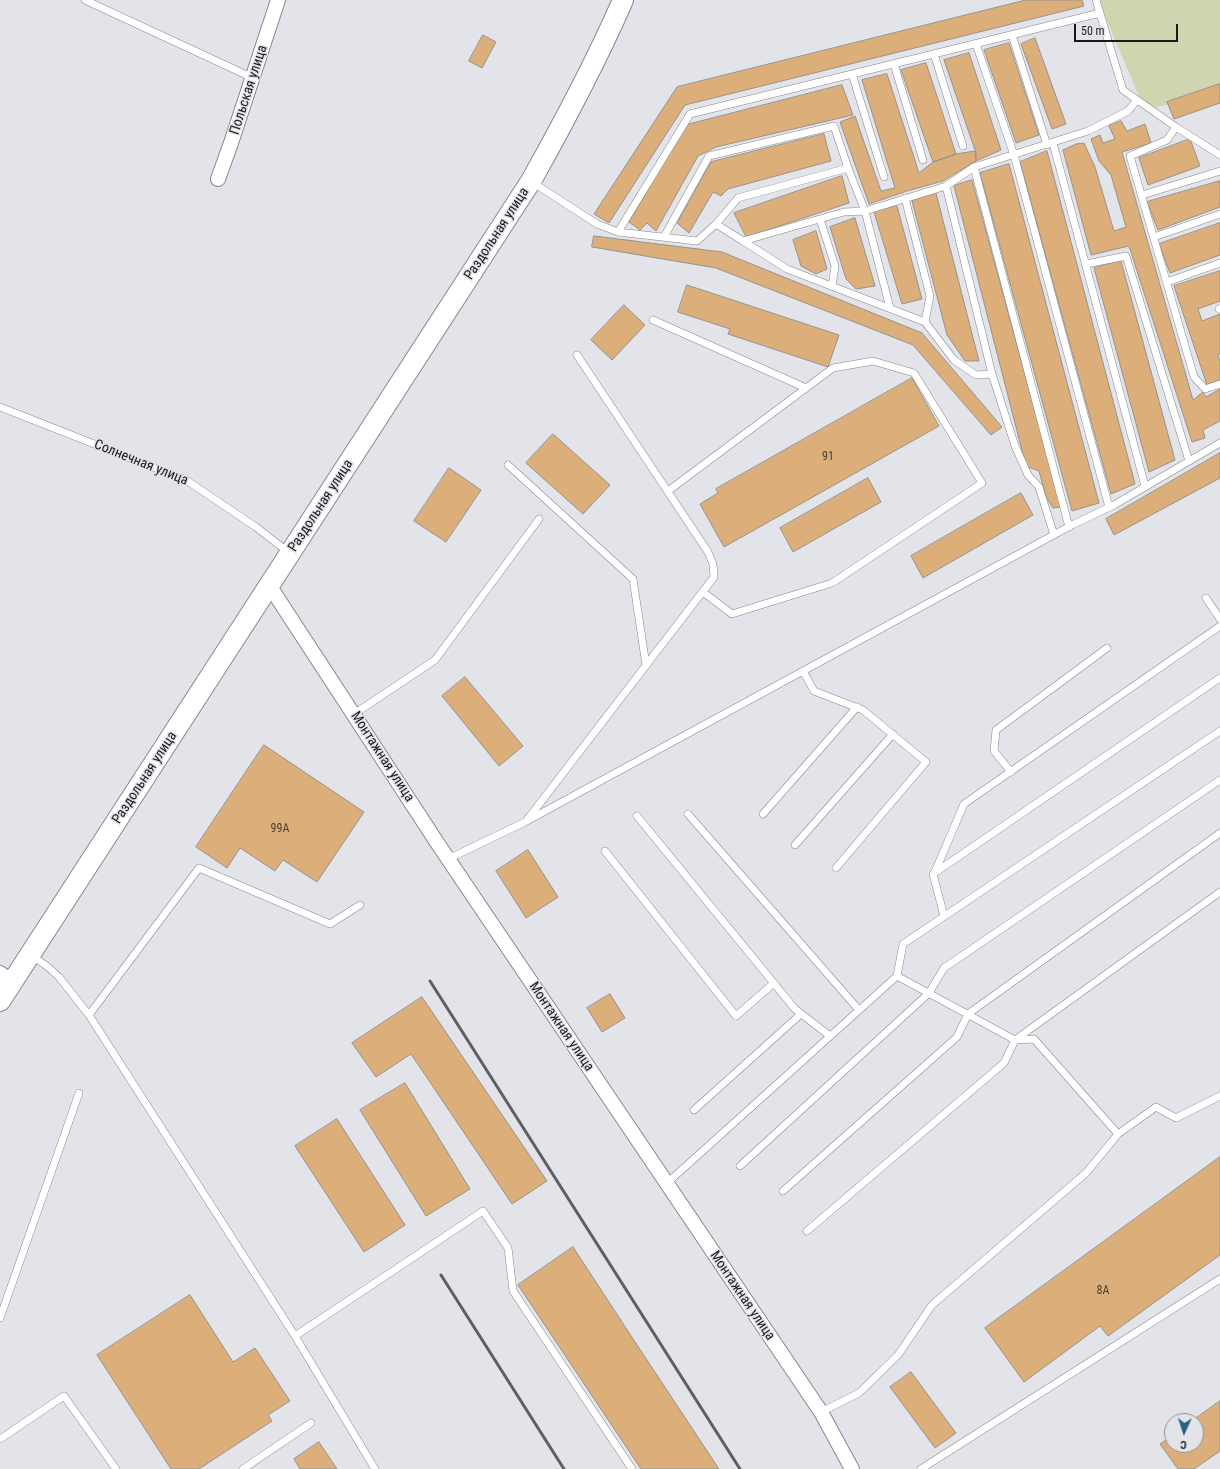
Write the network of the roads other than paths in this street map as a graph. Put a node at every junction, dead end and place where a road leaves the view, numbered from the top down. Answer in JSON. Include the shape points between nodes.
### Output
{"nodes":[{"id":1,"x":85,"y":0,"type":"edge"},
{"id":2,"x":278,"y":0,"type":"edge"},
{"id":3,"x":623,"y":0,"type":"edge"},
{"id":4,"x":1096,"y":0,"type":"edge"},
{"id":5,"x":1100,"y":13,"type":"junction"},
{"id":6,"x":1012,"y":35,"type":"junction"},
{"id":7,"x":976,"y":44,"type":"junction"},
{"id":8,"x":934,"y":54,"type":"junction"},
{"id":9,"x":894,"y":64,"type":"junction"},
{"id":10,"x":852,"y":74,"type":"junction"},
{"id":11,"x":253,"y":78,"type":"junction"},
{"id":12,"x":1137,"y":100,"type":"junction"},
{"id":13,"x":1176,"y":127,"type":"junction"},
{"id":14,"x":1050,"y":144,"type":"junction"},
{"id":15,"x":963,"y":146,"type":"dead end"},
{"id":16,"x":1014,"y":155,"type":"junction"},
{"id":17,"x":1220,"y":155,"type":"edge"},
{"id":18,"x":923,"y":160,"type":"dead end"},
{"id":19,"x":974,"y":167,"type":"junction"},
{"id":20,"x":848,"y":168,"type":"junction"},
{"id":21,"x":1220,"y":171,"type":"edge"},
{"id":22,"x":884,"y":177,"type":"dead end"},
{"id":23,"x":218,"y":179,"type":"dead end"},
{"id":24,"x":531,"y":181,"type":"junction"},
{"id":25,"x":946,"y":186,"type":"junction"},
{"id":26,"x":1142,"y":195,"type":"junction"},
{"id":27,"x":905,"y":198,"type":"junction"},
{"id":28,"x":865,"y":211,"type":"junction"},
{"id":29,"x":1220,"y":214,"type":"edge"},
{"id":30,"x":820,"y":219,"type":"junction"},
{"id":31,"x":716,"y":224,"type":"junction"},
{"id":32,"x":618,"y":232,"type":"junction"},
{"id":33,"x":664,"y":237,"type":"junction"},
{"id":34,"x":1154,"y":237,"type":"junction"},
{"id":35,"x":743,"y":241,"type":"junction"},
{"id":36,"x":1220,"y":263,"type":"edge"},
{"id":37,"x":1086,"y":264,"type":"junction"},
{"id":38,"x":1167,"y":282,"type":"junction"},
{"id":39,"x":832,"y":286,"type":"junction"},
{"id":40,"x":890,"y":308,"type":"junction"},
{"id":41,"x":653,"y":320,"type":"dead end"},
{"id":42,"x":925,"y":322,"type":"junction"},
{"id":43,"x":577,"y":355,"type":"dead end"},
{"id":44,"x":992,"y":374,"type":"junction"},
{"id":45,"x":1220,"y":384,"type":"edge"},
{"id":46,"x":806,"y":388,"type":"junction"},
{"id":47,"x":0,"y":407,"type":"edge"},
{"id":48,"x":1220,"y":443,"type":"edge"},
{"id":49,"x":1189,"y":461,"type":"junction"},
{"id":50,"x":508,"y":465,"type":"dead end"},
{"id":51,"x":1145,"y":486,"type":"junction"},
{"id":52,"x":668,"y":491,"type":"junction"},
{"id":53,"x":1109,"y":507,"type":"junction"},
{"id":54,"x":539,"y":519,"type":"dead end"},
{"id":55,"x":1069,"y":527,"type":"junction"},
{"id":56,"x":1054,"y":535,"type":"junction"},
{"id":57,"x":290,"y":554,"type":"junction"},
{"id":58,"x":269,"y":585,"type":"junction"},
{"id":59,"x":703,"y":592,"type":"junction"},
{"id":60,"x":1206,"y":598,"type":"dead end"},
{"id":61,"x":1220,"y":619,"type":"edge"},
{"id":62,"x":1220,"y":626,"type":"edge"},
{"id":63,"x":1107,"y":648,"type":"dead end"},
{"id":64,"x":646,"y":665,"type":"junction"},
{"id":65,"x":803,"y":671,"type":"junction"},
{"id":66,"x":1220,"y":678,"type":"edge"},
{"id":67,"x":857,"y":707,"type":"junction"},
{"id":68,"x":354,"y":714,"type":"junction"},
{"id":69,"x":1220,"y":731,"type":"edge"},
{"id":70,"x":893,"y":734,"type":"junction"},
{"id":71,"x":1011,"y":772,"type":"junction"},
{"id":72,"x":1220,"y":780,"type":"edge"},
{"id":73,"x":688,"y":814,"type":"dead end"},
{"id":74,"x":763,"y":814,"type":"dead end"},
{"id":75,"x":637,"y":816,"type":"dead end"},
{"id":76,"x":525,"y":822,"type":"junction"},
{"id":77,"x":1220,"y":833,"type":"edge"},
{"id":78,"x":795,"y":845,"type":"dead end"},
{"id":79,"x":605,"y":851,"type":"dead end"},
{"id":80,"x":448,"y":859,"type":"junction"},
{"id":81,"x":836,"y":868,"type":"dead end"},
{"id":82,"x":933,"y":874,"type":"junction"},
{"id":83,"x":1220,"y":892,"type":"edge"},
{"id":84,"x":360,"y":905,"type":"dead end"},
{"id":85,"x":944,"y":916,"type":"junction"},
{"id":86,"x":30,"y":955,"type":"junction"},
{"id":87,"x":897,"y":976,"type":"junction"},
{"id":88,"x":6,"y":978,"type":"edge"},
{"id":89,"x":774,"y":983,"type":"junction"},
{"id":90,"x":929,"y":993,"type":"junction"},
{"id":91,"x":0,"y":1001,"type":"edge"},
{"id":92,"x":859,"y":1010,"type":"junction"},
{"id":93,"x":801,"y":1014,"type":"junction"},
{"id":94,"x":968,"y":1014,"type":"junction"},
{"id":95,"x":89,"y":1015,"type":"junction"},
{"id":96,"x":830,"y":1036,"type":"junction"},
{"id":97,"x":1015,"y":1040,"type":"junction"},
{"id":98,"x":79,"y":1093,"type":"dead end"},
{"id":99,"x":1220,"y":1096,"type":"edge"},
{"id":100,"x":694,"y":1110,"type":"dead end"},
{"id":101,"x":1118,"y":1134,"type":"junction"},
{"id":102,"x":740,"y":1166,"type":"dead end"},
{"id":103,"x":666,"y":1184,"type":"junction"},
{"id":104,"x":783,"y":1192,"type":"dead end"},
{"id":105,"x":807,"y":1231,"type":"dead end"},
{"id":106,"x":1220,"y":1278,"type":"edge"},
{"id":107,"x":0,"y":1318,"type":"edge"},
{"id":108,"x":295,"y":1336,"type":"junction"},
{"id":109,"x":821,"y":1412,"type":"junction"},
{"id":110,"x":311,"y":1423,"type":"dead end"},
{"id":111,"x":0,"y":1439,"type":"edge"},
{"id":112,"x":116,"y":1469,"type":"edge"},
{"id":113,"x":243,"y":1469,"type":"edge"},
{"id":114,"x":375,"y":1469,"type":"edge"},
{"id":115,"x":632,"y":1469,"type":"edge"},
{"id":116,"x":852,"y":1469,"type":"edge"},
{"id":117,"x":920,"y":1469,"type":"edge"}],
"edges":[{"from":1,"to":11,"type":"lane"},
{"from":2,"to":11,"type":"street","name":"Польская улица"},
{"from":3,"to":24,"type":"main road","name":"Раздольная улица","via":[[602,47]]},
{"from":4,"to":5,"type":"lane"},
{"from":5,"to":6,"type":"lane"},
{"from":5,"to":12,"type":"lane","via":[[1123,90]]},
{"from":6,"to":7,"type":"lane"},
{"from":6,"to":14,"type":"lane"},
{"from":7,"to":8,"type":"lane"},
{"from":7,"to":16,"type":"lane"},
{"from":8,"to":9,"type":"lane"},
{"from":8,"to":15,"type":"lane"},
{"from":9,"to":10,"type":"lane"},
{"from":9,"to":18,"type":"lane"},
{"from":10,"to":22,"type":"lane"},
{"from":10,"to":32,"type":"lane","via":[[690,114]]},
{"from":11,"to":23,"type":"street","name":"Польская улица"},
{"from":12,"to":13,"type":"lane"},
{"from":12,"to":14,"type":"lane","via":[[1128,111],[1088,131]]},
{"from":13,"to":17,"type":"lane"},
{"from":13,"to":26,"type":"lane","via":[[1167,140],[1130,156]]},
{"from":14,"to":16,"type":"lane"},
{"from":14,"to":37,"type":"lane"},
{"from":16,"to":19,"type":"lane"},
{"from":16,"to":53,"type":"lane"},
{"from":19,"to":25,"type":"lane"},
{"from":19,"to":55,"type":"lane"},
{"from":20,"to":28,"type":"lane"},
{"from":20,"to":31,"type":"lane","via":[[738,198]]},
{"from":20,"to":33,"type":"lane","via":[[834,126],[709,156]]},
{"from":21,"to":26,"type":"lane"},
{"from":24,"to":32,"type":"lane","via":[[597,224]]},
{"from":24,"to":57,"type":"main road","name":"Раздольная улица"},
{"from":25,"to":27,"type":"lane"},
{"from":25,"to":44,"type":"lane"},
{"from":26,"to":34,"type":"lane"},
{"from":27,"to":28,"type":"lane"},
{"from":27,"to":42,"type":"lane","via":[[930,296]]},
{"from":28,"to":30,"type":"lane","via":[[844,212]]},
{"from":28,"to":40,"type":"lane"},
{"from":29,"to":34,"type":"lane"},
{"from":30,"to":35,"type":"lane"},
{"from":30,"to":39,"type":"lane","via":[[835,266]]},
{"from":31,"to":33,"type":"lane","via":[[697,241]]},
{"from":31,"to":35,"type":"lane"},
{"from":32,"to":33,"type":"lane"},
{"from":34,"to":38,"type":"lane"},
{"from":35,"to":39,"type":"lane","via":[[786,269]]},
{"from":36,"to":38,"type":"lane"},
{"from":37,"to":49,"type":"lane","via":[[1126,256]]},
{"from":37,"to":51,"type":"lane"},
{"from":38,"to":45,"type":"lane","via":[[1194,377],[1205,389]]},
{"from":39,"to":40,"type":"lane"},
{"from":40,"to":42,"type":"lane"},
{"from":41,"to":46,"type":"lane"},
{"from":42,"to":44,"type":"lane","via":[[954,360],[976,375]]},
{"from":43,"to":52,"type":"lane"},
{"from":44,"to":56,"type":"lane","via":[[1015,446],[1028,475],[1039,488]]},
{"from":46,"to":52,"type":"lane"},
{"from":46,"to":59,"type":"lane","via":[[833,368],[873,361],[914,373],[982,483],[832,583],[732,614]]},
{"from":47,"to":57,"type":"lane","name":"Солнечная улица","via":[[186,480],[256,527]]},
{"from":48,"to":49,"type":"lane"},
{"from":49,"to":51,"type":"lane"},
{"from":50,"to":64,"type":"lane","via":[[633,580]]},
{"from":51,"to":53,"type":"lane"},
{"from":52,"to":59,"type":"lane","via":[[708,552],[713,564],[714,577]]},
{"from":53,"to":55,"type":"lane"},
{"from":54,"to":68,"type":"lane","via":[[435,660]]},
{"from":55,"to":56,"type":"lane"},
{"from":56,"to":65,"type":"lane"},
{"from":57,"to":58,"type":"main road","name":"Раздольная улица"},
{"from":58,"to":68,"type":"street","name":"Монтажная улица"},
{"from":58,"to":86,"type":"main road","name":"Раздольная улица"},
{"from":59,"to":64,"type":"lane"},
{"from":60,"to":61,"type":"lane"},
{"from":62,"to":71,"type":"lane"},
{"from":63,"to":71,"type":"lane","via":[[996,730],[994,751]]},
{"from":64,"to":76,"type":"lane"},
{"from":65,"to":67,"type":"lane","via":[[814,691]]},
{"from":65,"to":76,"type":"lane"},
{"from":66,"to":82,"type":"lane"},
{"from":67,"to":70,"type":"lane"},
{"from":67,"to":74,"type":"lane"},
{"from":68,"to":80,"type":"street","name":"Монтажная улица"},
{"from":69,"to":85,"type":"lane"},
{"from":70,"to":78,"type":"lane"},
{"from":70,"to":81,"type":"lane","via":[[926,762]]},
{"from":71,"to":82,"type":"lane","via":[[964,804]]},
{"from":72,"to":90,"type":"lane","via":[[944,968]]},
{"from":73,"to":92,"type":"lane"},
{"from":75,"to":89,"type":"lane"},
{"from":76,"to":80,"type":"lane"},
{"from":77,"to":94,"type":"lane"},
{"from":79,"to":89,"type":"lane","via":[[736,1016]]},
{"from":80,"to":103,"type":"street","name":"Монтажная улица"},
{"from":82,"to":85,"type":"lane"},
{"from":83,"to":97,"type":"lane"},
{"from":84,"to":95,"type":"lane","via":[[330,924],[199,868]]},
{"from":85,"to":87,"type":"lane","via":[[903,944]]},
{"from":86,"to":88,"type":"main road","name":"Раздольная улица"},
{"from":86,"to":95,"type":"lane","via":[[59,977]]},
{"from":87,"to":90,"type":"lane"},
{"from":87,"to":92,"type":"lane"},
{"from":88,"to":91,"type":"main road","name":"Раздольная улица"},
{"from":89,"to":93,"type":"lane"},
{"from":90,"to":94,"type":"lane"},
{"from":90,"to":102,"type":"lane"},
{"from":92,"to":96,"type":"lane"},
{"from":93,"to":96,"type":"lane"},
{"from":93,"to":100,"type":"lane"},
{"from":94,"to":97,"type":"lane"},
{"from":94,"to":104,"type":"lane","via":[[957,1038]]},
{"from":95,"to":108,"type":"lane"},
{"from":96,"to":103,"type":"lane"},
{"from":97,"to":101,"type":"lane","via":[[1034,1039]]},
{"from":97,"to":105,"type":"lane","via":[[1004,1063]]},
{"from":98,"to":107,"type":"lane"},
{"from":99,"to":101,"type":"lane","via":[[1176,1118],[1156,1107]]},
{"from":101,"to":109,"type":"lane","via":[[1086,1173],[932,1305],[898,1355],[859,1393]]},
{"from":103,"to":109,"type":"street","name":"Монтажная улица"},
{"from":106,"to":117,"type":"lane"},
{"from":108,"to":114,"type":"lane"},
{"from":108,"to":115,"type":"lane","via":[[483,1210],[508,1248],[513,1291]]},
{"from":109,"to":116,"type":"street","name":"Монтажная улица"},
{"from":110,"to":113,"type":"lane"},
{"from":111,"to":112,"type":"lane","via":[[64,1396]]}]}
